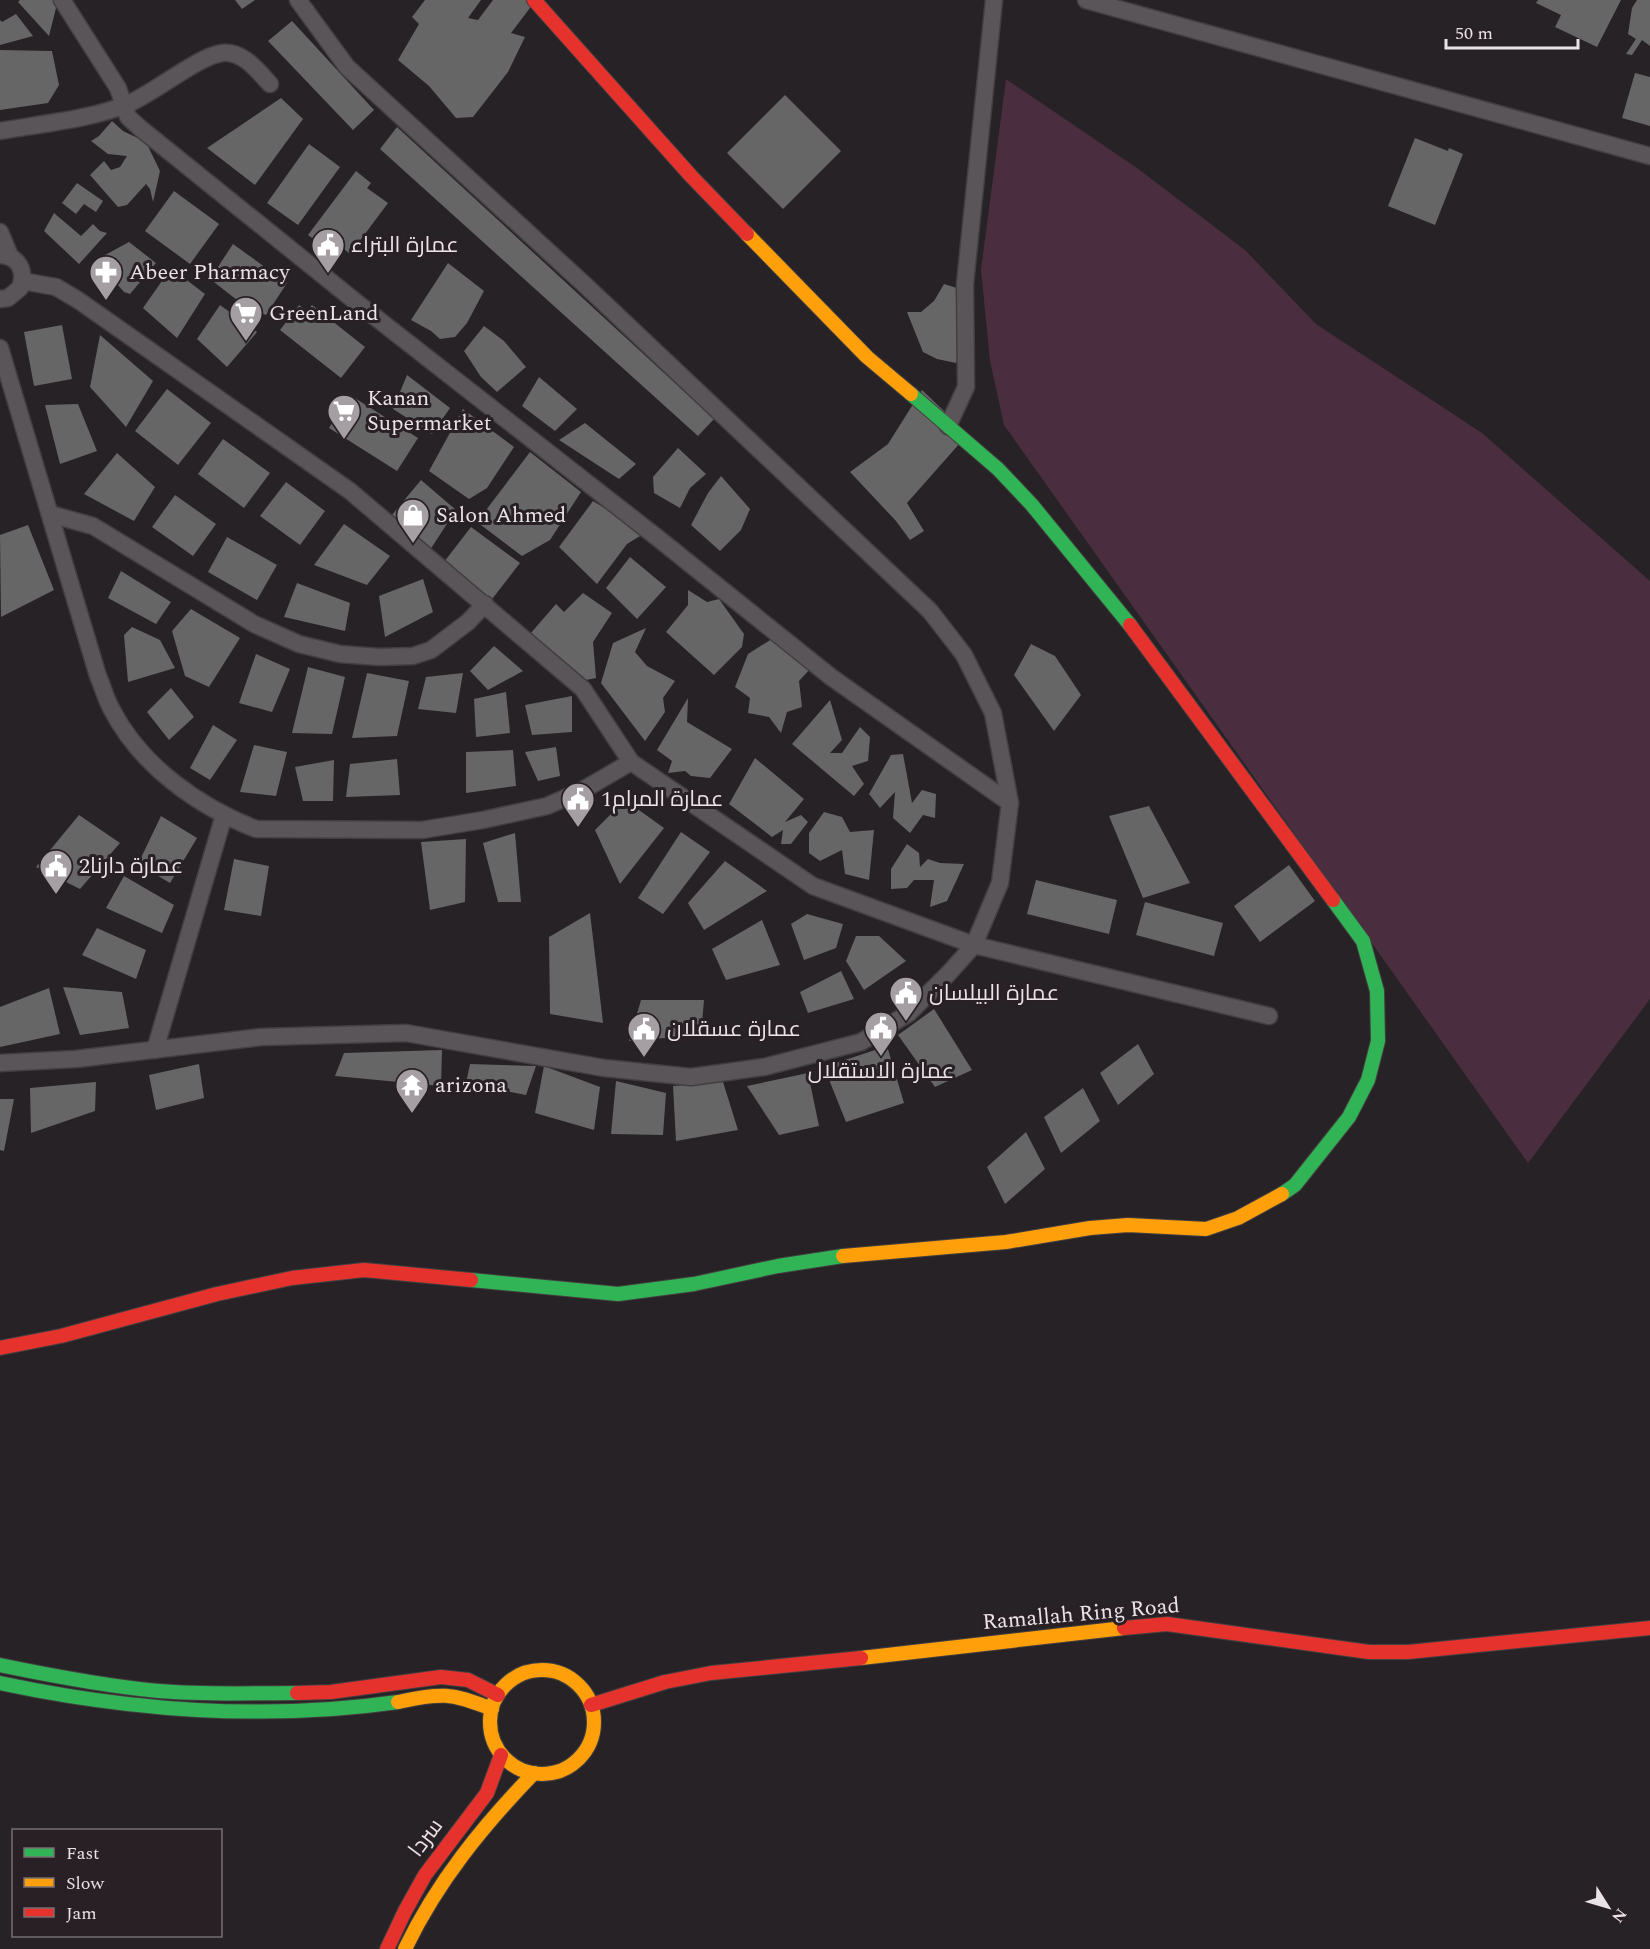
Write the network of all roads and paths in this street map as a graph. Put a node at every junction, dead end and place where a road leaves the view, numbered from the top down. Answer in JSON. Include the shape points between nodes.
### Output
{"nodes":[{"id":1,"x":62,"y":0,"type":"edge"},
{"id":2,"x":298,"y":0,"type":"edge"},
{"id":3,"x":534,"y":0,"type":"edge"},
{"id":4,"x":994,"y":0,"type":"edge"},
{"id":5,"x":1086,"y":0,"type":"edge"},
{"id":6,"x":270,"y":84,"type":"dead end"},
{"id":7,"x":123,"y":106,"type":"junction"},
{"id":8,"x":0,"y":131,"type":"edge"},
{"id":9,"x":1650,"y":156,"type":"edge"},
{"id":10,"x":0,"y":232,"type":"edge"},
{"id":11,"x":5,"y":255,"type":"edge"},
{"id":12,"x":22,"y":280,"type":"junction"},
{"id":13,"x":0,"y":299,"type":"edge"},
{"id":14,"x":0,"y":348,"type":"edge"},
{"id":15,"x":948,"y":426,"type":"junction"},
{"id":16,"x":50,"y":514,"type":"junction"},
{"id":17,"x":485,"y":604,"type":"junction"},
{"id":18,"x":631,"y":762,"type":"junction"},
{"id":19,"x":1010,"y":803,"type":"junction"},
{"id":20,"x":224,"y":815,"type":"junction"},
{"id":21,"x":974,"y":945,"type":"junction"},
{"id":22,"x":1269,"y":1016,"type":"dead end"},
{"id":23,"x":155,"y":1050,"type":"junction"},
{"id":24,"x":0,"y":1063,"type":"edge"},
{"id":25,"x":0,"y":1348,"type":"edge"},
{"id":26,"x":1650,"y":1628,"type":"edge"},
{"id":27,"x":0,"y":1665,"type":"edge"},
{"id":28,"x":0,"y":1683,"type":"edge"},
{"id":29,"x":498,"y":1695,"type":"junction"},
{"id":30,"x":591,"y":1705,"type":"junction"},
{"id":31,"x":492,"y":1709,"type":"junction"},
{"id":32,"x":501,"y":1755,"type":"junction"},
{"id":33,"x":534,"y":1773,"type":"junction"},
{"id":34,"x":387,"y":1949,"type":"edge"},
{"id":35,"x":405,"y":1949,"type":"edge"}],
"edges":[{"from":1,"to":7,"type":"street","via":[[117,88]]},
{"from":2,"to":19,"type":"street","via":[[347,67],[930,611],[963,655],[993,712]]},
{"from":3,"to":15,"type":"street","via":[[699,185],[867,357]]},
{"from":4,"to":15,"type":"street","via":[[965,285],[966,387]]},
{"from":5,"to":9,"type":"street"},
{"from":6,"to":7,"type":"street","via":[[246,60],[223,53],[209,56]]},
{"from":7,"to":8,"type":"street"},
{"from":7,"to":19,"type":"street","via":[[140,128],[831,677]]},
{"from":10,"to":11,"type":"street"},
{"from":11,"to":12,"type":"street","via":[[20,266]]},
{"from":12,"to":13,"type":"street","via":[[15,294]]},
{"from":12,"to":17,"type":"street","via":[[56,287],[78,300],[350,490]]},
{"from":14,"to":16,"type":"street"},
{"from":15,"to":25,"type":"street","via":[[1032,505],[1124,617],[1363,941],[1377,991],[1378,1041],[1368,1080],[1349,1117],[1295,1185],[1238,1218],[1206,1229],[1128,1225],[1006,1242],[861,1253],[618,1294],[364,1270],[292,1278]]},
{"from":16,"to":17,"type":"street","via":[[93,526],[254,624],[299,644],[340,654],[413,656],[431,650]]},
{"from":16,"to":20,"type":"street","via":[[112,711],[135,745],[156,766],[189,794]]},
{"from":17,"to":18,"type":"street","via":[[583,689]]},
{"from":18,"to":20,"type":"street","via":[[548,806],[422,830],[256,829]]},
{"from":18,"to":21,"type":"street","via":[[813,886]]},
{"from":19,"to":21,"type":"street","via":[[1000,883]]},
{"from":20,"to":23,"type":"street"},
{"from":21,"to":22,"type":"street"},
{"from":21,"to":23,"type":"street","via":[[909,1013],[861,1041],[764,1067],[691,1077],[604,1068],[406,1033],[261,1036]]},
{"from":23,"to":24,"type":"street"},
{"from":26,"to":30,"type":"street","name":"Ramallah Ring Road","via":[[1440,1649],[1369,1652],[1167,1624],[711,1673],[665,1682]]},
{"from":27,"to":29,"type":"street","via":[[69,1680],[159,1691],[331,1692],[441,1677],[468,1680]]},
{"from":28,"to":31,"type":"street","via":[[66,1697],[157,1709],[332,1710],[442,1694],[463,1697]]},
{"from":29,"to":30,"type":"street","via":[[519,1676],[547,1671],[574,1682]]},
{"from":29,"to":31,"type":"street"},
{"from":30,"to":33,"type":"street","via":[[592,1734],[584,1751],[562,1770]]},
{"from":31,"to":32,"type":"street","via":[[492,1738]]},
{"from":32,"to":33,"type":"street","via":[[516,1767]]},
{"from":32,"to":34,"type":"street","name":"سردا","via":[[492,1784],[422,1880]]},
{"from":33,"to":35,"type":"street","name":"سردا","via":[[493,1815],[451,1868]]}]}
